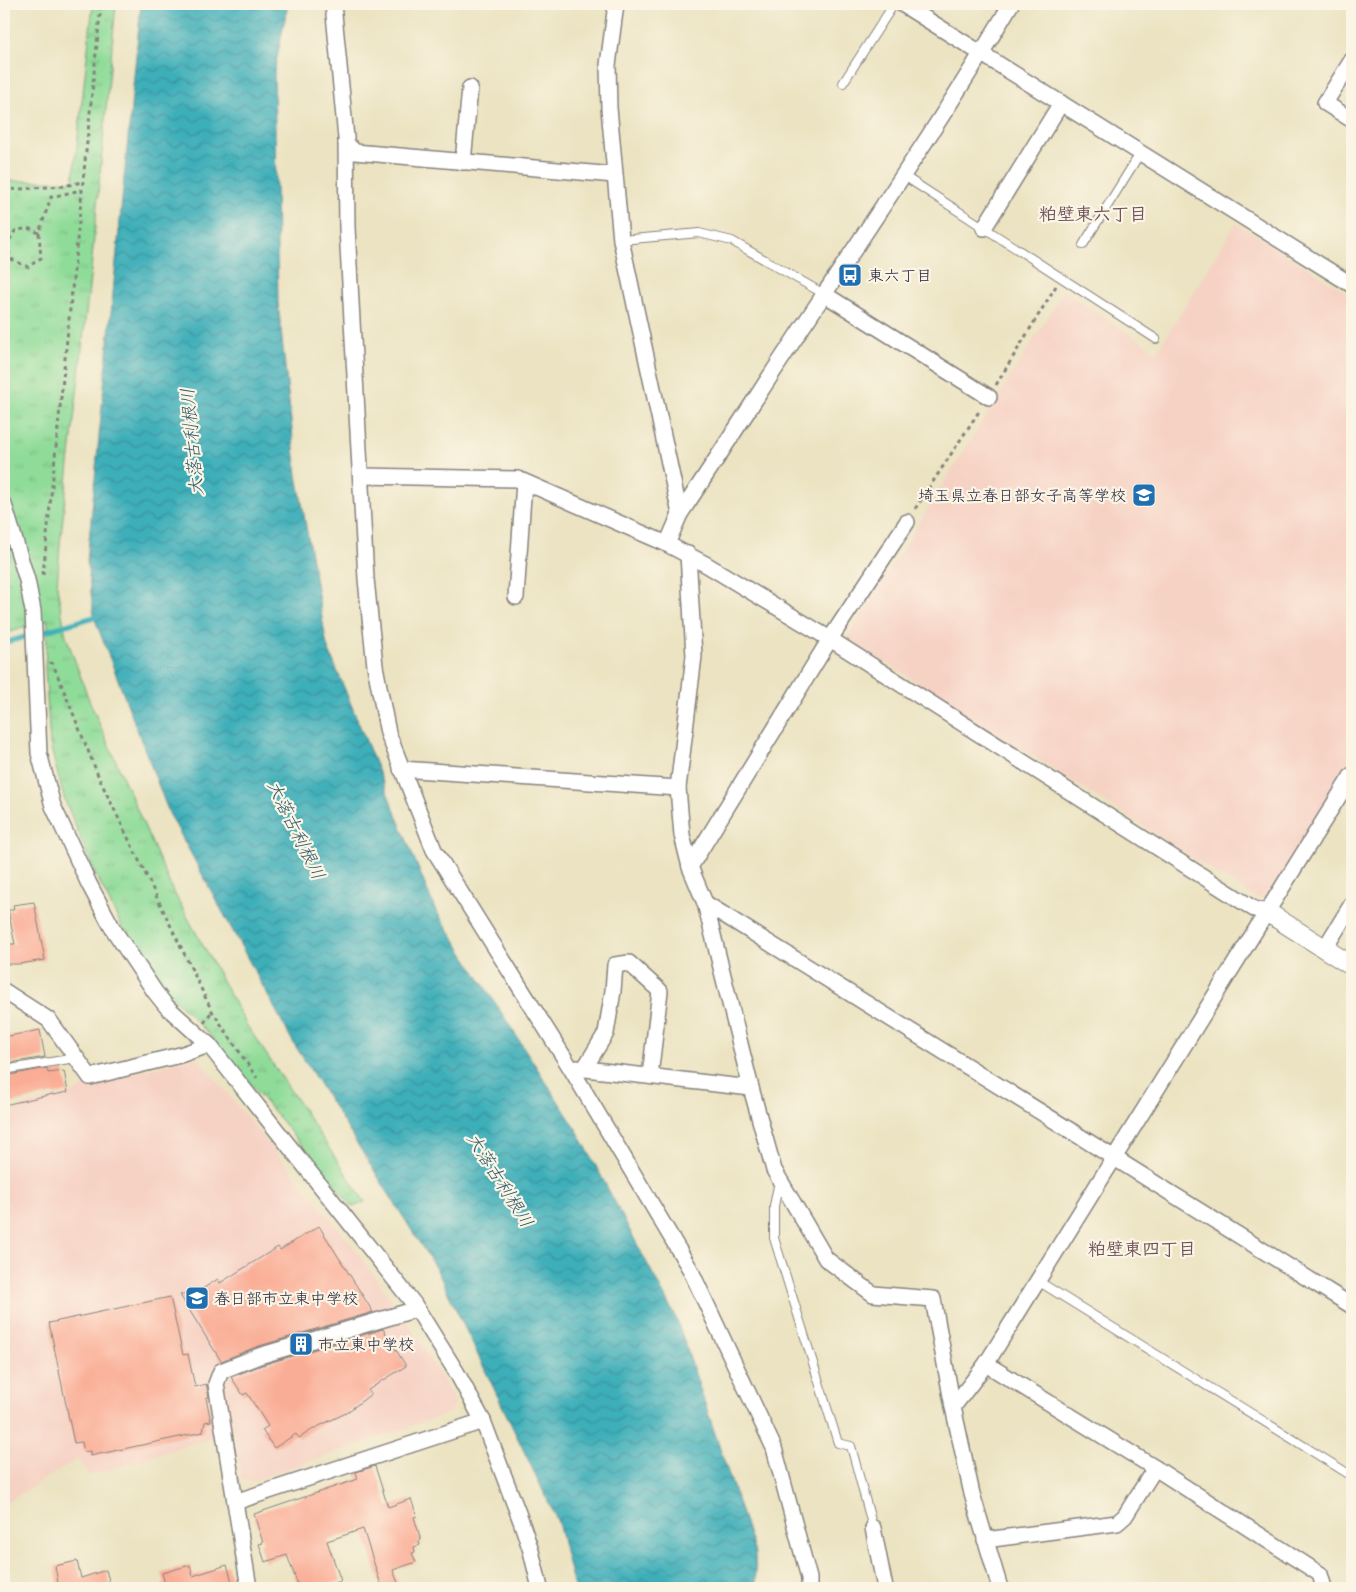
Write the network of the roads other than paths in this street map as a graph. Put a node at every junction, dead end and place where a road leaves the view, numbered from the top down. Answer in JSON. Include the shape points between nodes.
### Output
{"nodes":[{"id":1,"x":333,"y":4,"type":"edge"},
{"id":2,"x":616,"y":4,"type":"edge"},
{"id":3,"x":894,"y":4,"type":"edge"},
{"id":4,"x":902,"y":4,"type":"edge"},
{"id":5,"x":1012,"y":4,"type":"edge"},
{"id":6,"x":982,"y":53,"type":"junction"},
{"id":7,"x":1352,"y":60,"type":"edge"},
{"id":8,"x":843,"y":83,"type":"dead end"},
{"id":9,"x":470,"y":88,"type":"dead end"},
{"id":10,"x":1061,"y":103,"type":"junction"},
{"id":11,"x":1352,"y":120,"type":"edge"},
{"id":12,"x":346,"y":143,"type":"junction"},
{"id":13,"x":1140,"y":152,"type":"junction"},
{"id":14,"x":463,"y":162,"type":"junction"},
{"id":15,"x":614,"y":176,"type":"junction"},
{"id":16,"x":904,"y":176,"type":"junction"},
{"id":17,"x":984,"y":228,"type":"junction"},
{"id":18,"x":621,"y":240,"type":"junction"},
{"id":19,"x":1083,"y":245,"type":"dead end"},
{"id":20,"x":1352,"y":284,"type":"edge"},
{"id":21,"x":824,"y":294,"type":"junction"},
{"id":22,"x":1156,"y":339,"type":"dead end"},
{"id":23,"x":989,"y":396,"type":"dead end"},
{"id":24,"x":361,"y":476,"type":"junction"},
{"id":25,"x":524,"y":482,"type":"junction"},
{"id":26,"x":4,"y":504,"type":"edge"},
{"id":27,"x":680,"y":514,"type":"junction"},
{"id":28,"x":907,"y":522,"type":"dead end"},
{"id":29,"x":668,"y":544,"type":"junction"},
{"id":30,"x":688,"y":554,"type":"junction"},
{"id":31,"x":516,"y":597,"type":"dead end"},
{"id":32,"x":830,"y":639,"type":"junction"},
{"id":33,"x":401,"y":769,"type":"junction"},
{"id":34,"x":1352,"y":775,"type":"edge"},
{"id":35,"x":678,"y":788,"type":"junction"},
{"id":36,"x":1346,"y":798,"type":"edge"},
{"id":37,"x":690,"y":868,"type":"junction"},
{"id":38,"x":706,"y":903,"type":"junction"},
{"id":39,"x":1352,"y":904,"type":"edge"},
{"id":40,"x":1267,"y":912,"type":"junction"},
{"id":41,"x":1325,"y":948,"type":"junction"},
{"id":42,"x":1352,"y":966,"type":"edge"},
{"id":43,"x":4,"y":991,"type":"edge"},
{"id":44,"x":209,"y":1044,"type":"junction"},
{"id":45,"x":75,"y":1058,"type":"junction"},
{"id":46,"x":577,"y":1068,"type":"junction"},
{"id":47,"x":4,"y":1070,"type":"edge"},
{"id":48,"x":650,"y":1076,"type":"junction"},
{"id":49,"x":751,"y":1088,"type":"junction"},
{"id":50,"x":1115,"y":1157,"type":"junction"},
{"id":51,"x":780,"y":1180,"type":"junction"},
{"id":52,"x":1038,"y":1281,"type":"junction"},
{"id":53,"x":1352,"y":1306,"type":"edge"},
{"id":54,"x":417,"y":1309,"type":"junction"},
{"id":55,"x":986,"y":1364,"type":"junction"},
{"id":56,"x":953,"y":1407,"type":"junction"},
{"id":57,"x":483,"y":1421,"type":"junction"},
{"id":58,"x":1155,"y":1468,"type":"junction"},
{"id":59,"x":1352,"y":1476,"type":"edge"},
{"id":60,"x":235,"y":1502,"type":"junction"},
{"id":61,"x":873,"y":1528,"type":"joint"},
{"id":62,"x":985,"y":1540,"type":"junction"},
{"id":63,"x":249,"y":1588,"type":"edge"},
{"id":64,"x":540,"y":1588,"type":"edge"},
{"id":65,"x":809,"y":1588,"type":"edge"},
{"id":66,"x":885,"y":1588,"type":"edge"},
{"id":67,"x":1000,"y":1588,"type":"edge"},
{"id":68,"x":1324,"y":1588,"type":"edge"}],
"edges":[{"from":1,"to":12,"type":"street"},
{"from":2,"to":15,"type":"street","via":[[608,65]]},
{"from":3,"to":8,"type":"lane"},
{"from":4,"to":6,"type":"street"},
{"from":5,"to":6,"type":"street"},
{"from":6,"to":10,"type":"street"},
{"from":6,"to":16,"type":"street"},
{"from":7,"to":11,"type":"street","via":[[1325,103]]},
{"from":9,"to":14,"type":"street"},
{"from":10,"to":13,"type":"street"},
{"from":10,"to":17,"type":"street"},
{"from":12,"to":14,"type":"street","via":[[356,152]]},
{"from":12,"to":24,"type":"street","via":[[346,228]]},
{"from":13,"to":19,"type":"lane"},
{"from":13,"to":20,"type":"street"},
{"from":14,"to":15,"type":"street"},
{"from":15,"to":18,"type":"street"},
{"from":16,"to":17,"type":"lane"},
{"from":16,"to":21,"type":"street"},
{"from":17,"to":22,"type":"lane"},
{"from":18,"to":21,"type":"lane","via":[[699,233],[732,241]]},
{"from":18,"to":27,"type":"street"},
{"from":21,"to":23,"type":"street"},
{"from":21,"to":27,"type":"street"},
{"from":24,"to":25,"type":"street"},
{"from":24,"to":33,"type":"street","via":[[366,579],[375,666],[388,733]]},
{"from":25,"to":29,"type":"street"},
{"from":25,"to":31,"type":"street"},
{"from":26,"to":44,"type":"street","via":[[33,611],[39,753],[53,806],[113,929],[167,1007]]},
{"from":27,"to":29,"type":"street"},
{"from":28,"to":32,"type":"street"},
{"from":29,"to":30,"type":"street"},
{"from":30,"to":32,"type":"street"},
{"from":30,"to":35,"type":"street","via":[[694,656]]},
{"from":32,"to":37,"type":"street"},
{"from":32,"to":40,"type":"street","via":[[1254,909]]},
{"from":33,"to":35,"type":"street"},
{"from":33,"to":46,"type":"street","via":[[434,850]]},
{"from":34,"to":36,"type":"street"},
{"from":35,"to":37,"type":"street","via":[[682,835]]},
{"from":36,"to":40,"type":"street"},
{"from":37,"to":38,"type":"street"},
{"from":38,"to":49,"type":"street"},
{"from":38,"to":50,"type":"street"},
{"from":39,"to":41,"type":"street"},
{"from":40,"to":41,"type":"street"},
{"from":40,"to":50,"type":"street"},
{"from":41,"to":42,"type":"street"},
{"from":43,"to":45,"type":"street","via":[[49,1020]]},
{"from":44,"to":45,"type":"street","via":[[180,1056],[90,1077]]},
{"from":44,"to":54,"type":"street"},
{"from":45,"to":47,"type":"lane"},
{"from":46,"to":48,"type":"street"},
{"from":46,"to":48,"type":"street","via":[[606,1033],[615,965],[629,963],[660,991]]},
{"from":46,"to":65,"type":"street","via":[[690,1269],[770,1439],[809,1578]]},
{"from":48,"to":49,"type":"street"},
{"from":49,"to":51,"type":"street","via":[[774,1170]]},
{"from":50,"to":52,"type":"street"},
{"from":50,"to":53,"type":"street"},
{"from":51,"to":56,"type":"street","via":[[826,1259],[873,1294],[933,1299]]},
{"from":51,"to":61,"type":"lane","via":[[774,1206],[774,1238],[838,1443],[851,1446]]},
{"from":52,"to":55,"type":"street"},
{"from":52,"to":59,"type":"lane"},
{"from":54,"to":57,"type":"street"},
{"from":54,"to":60,"type":"street","via":[[259,1356],[221,1371],[216,1384]]},
{"from":55,"to":56,"type":"street"},
{"from":55,"to":58,"type":"street"},
{"from":56,"to":62,"type":"street"},
{"from":57,"to":60,"type":"street"},
{"from":57,"to":64,"type":"street","via":[[529,1544]]},
{"from":58,"to":62,"type":"street","via":[[1125,1516],[1117,1523]]},
{"from":58,"to":68,"type":"street","via":[[1320,1574]]},
{"from":60,"to":63,"type":"street"},
{"from":61,"to":66,"type":"street"},
{"from":62,"to":67,"type":"street"}]}
